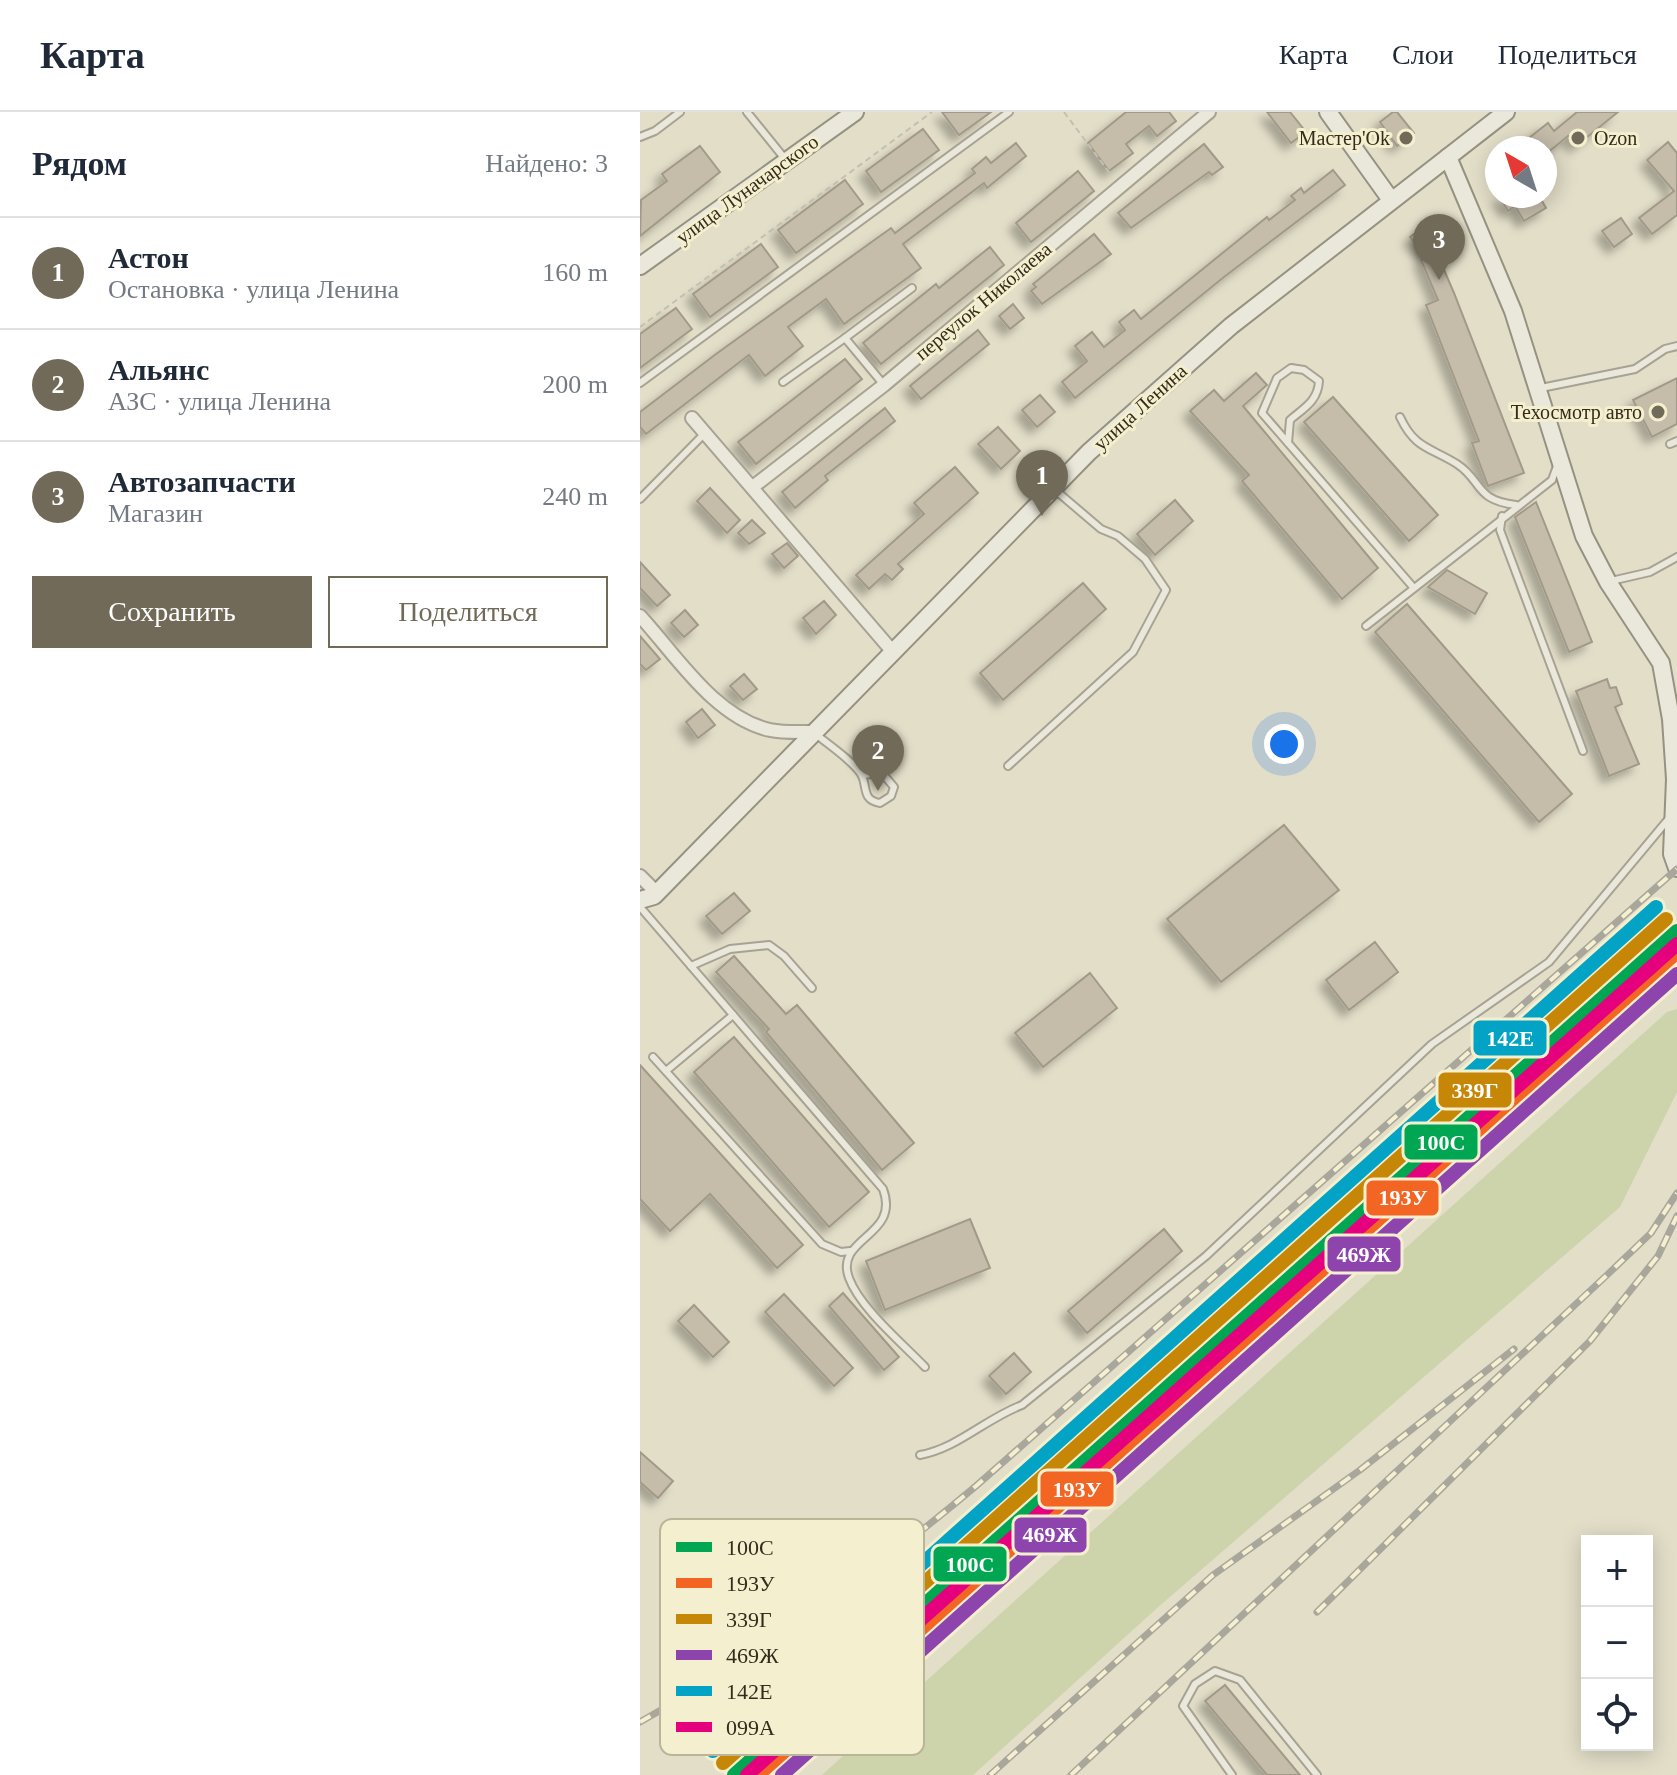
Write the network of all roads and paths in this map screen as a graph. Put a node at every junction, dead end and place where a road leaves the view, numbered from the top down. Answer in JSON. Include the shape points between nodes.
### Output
{"nodes":[{"id":1,"x":680,"y":112,"type":"edge"},
{"id":2,"x":747,"y":112,"type":"edge"},
{"id":3,"x":855,"y":112,"type":"edge"},
{"id":4,"x":932,"y":112,"type":"edge"},
{"id":5,"x":1009,"y":112,"type":"edge"},
{"id":6,"x":1064,"y":112,"type":"edge"},
{"id":7,"x":1209,"y":112,"type":"edge"},
{"id":8,"x":1328,"y":112,"type":"edge"},
{"id":9,"x":1506,"y":112,"type":"edge"},
{"id":10,"x":640,"y":137,"type":"edge"},
{"id":11,"x":1448,"y":157,"type":"junction"},
{"id":12,"x":787,"y":161,"type":"junction"},
{"id":13,"x":1120,"y":187,"type":"junction"},
{"id":14,"x":1391,"y":200,"type":"junction"},
{"id":15,"x":640,"y":266,"type":"edge"},
{"id":16,"x":912,"y":288,"type":"dead end"},
{"id":17,"x":640,"y":327,"type":"edge"},
{"id":18,"x":845,"y":338,"type":"junction"},
{"id":19,"x":1677,"y":346,"type":"edge"},
{"id":20,"x":783,"y":382,"type":"dead end"},
{"id":21,"x":640,"y":383,"type":"edge"},
{"id":22,"x":884,"y":385,"type":"junction"},
{"id":23,"x":1537,"y":389,"type":"junction"},
{"id":24,"x":1400,"y":417,"type":"dead end"},
{"id":25,"x":692,"y":418,"type":"dead end"},
{"id":26,"x":705,"y":432,"type":"junction"},
{"id":27,"x":1288,"y":443,"type":"junction"},
{"id":28,"x":1559,"y":463,"type":"junction"},
{"id":29,"x":754,"y":486,"type":"junction"},
{"id":30,"x":1054,"y":489,"type":"junction"},
{"id":31,"x":640,"y":499,"type":"edge"},
{"id":32,"x":1516,"y":505,"type":"junction"},
{"id":33,"x":1502,"y":516,"type":"junction"},
{"id":34,"x":1677,"y":557,"type":"edge"},
{"id":35,"x":1608,"y":582,"type":"junction"},
{"id":36,"x":1413,"y":587,"type":"junction"},
{"id":37,"x":640,"y":616,"type":"edge"},
{"id":38,"x":1366,"y":626,"type":"dead end"},
{"id":39,"x":893,"y":652,"type":"junction"},
{"id":40,"x":814,"y":732,"type":"junction"},
{"id":41,"x":1583,"y":751,"type":"dead end"},
{"id":42,"x":1008,"y":766,"type":"dead end"},
{"id":43,"x":862,"y":775,"type":"junction"},
{"id":44,"x":1673,"y":813,"type":"junction"},
{"id":45,"x":1677,"y":868,"type":"edge"},
{"id":46,"x":640,"y":876,"type":"edge"},
{"id":47,"x":646,"y":901,"type":"edge"},
{"id":48,"x":691,"y":966,"type":"junction"},
{"id":49,"x":812,"y":988,"type":"dead end"},
{"id":50,"x":733,"y":1015,"type":"junction"},
{"id":51,"x":653,"y":1057,"type":"dead end"},
{"id":52,"x":666,"y":1071,"type":"junction"},
{"id":53,"x":850,"y":1251,"type":"junction"},
{"id":54,"x":925,"y":1367,"type":"dead end"},
{"id":55,"x":920,"y":1455,"type":"dead end"},
{"id":56,"x":1232,"y":1775,"type":"edge"},
{"id":57,"x":1317,"y":1775,"type":"edge"}],
"edges":[{"from":1,"to":10,"type":"lane"},
{"from":2,"to":12,"type":"lane"},
{"from":3,"to":12,"type":"main road","name":"улица Луначарского"},
{"from":4,"to":17,"type":"path"},
{"from":5,"to":21,"type":"lane"},
{"from":6,"to":13,"type":"path"},
{"from":7,"to":13,"type":"street","name":"переулок Николаева"},
{"from":8,"to":14,"type":"main road"},
{"from":9,"to":11,"type":"main road","name":"улица Ленина"},
{"from":11,"to":14,"type":"main road","name":"улица Ленина"},
{"from":11,"to":23,"type":"main road","via":[[1513,311]]},
{"from":12,"to":15,"type":"main road","name":"улица Луначарского"},
{"from":13,"to":22,"type":"street","name":"переулок Николаева"},
{"from":14,"to":30,"type":"main road","name":"улица Ленина","via":[[1231,326]]},
{"from":16,"to":18,"type":"lane"},
{"from":18,"to":20,"type":"lane"},
{"from":18,"to":22,"type":"lane"},
{"from":19,"to":23,"type":"lane","via":[[1635,369]]},
{"from":22,"to":29,"type":"street","name":"переулок Николаева"},
{"from":23,"to":28,"type":"main road"},
{"from":24,"to":32,"type":"lane","via":[[1409,436],[1457,464],[1479,491],[1499,503]]},
{"from":25,"to":26,"type":"street"},
{"from":26,"to":29,"type":"street"},
{"from":26,"to":31,"type":"lane"},
{"from":27,"to":27,"type":"lane","via":[[1262,413],[1277,378],[1291,368],[1319,381],[1319,391],[1290,420]]},
{"from":27,"to":36,"type":"lane"},
{"from":28,"to":32,"type":"lane","via":[[1552,480]]},
{"from":28,"to":35,"type":"main road","via":[[1584,536]]},
{"from":29,"to":39,"type":"street"},
{"from":30,"to":39,"type":"main road","name":"улица Ленина"},
{"from":30,"to":42,"type":"lane","via":[[1145,559],[1166,590],[1133,652]]},
{"from":32,"to":33,"type":"lane"},
{"from":33,"to":36,"type":"lane"},
{"from":33,"to":41,"type":"lane","via":[[1500,530]]},
{"from":34,"to":35,"type":"lane","via":[[1650,572]]},
{"from":35,"to":44,"type":"main road","via":[[1661,663],[1671,719]]},
{"from":36,"to":38,"type":"lane"},
{"from":37,"to":40,"type":"street","via":[[722,706],[741,719],[770,730]]},
{"from":39,"to":40,"type":"main road","name":"улица Ленина"},
{"from":40,"to":43,"type":"lane"},
{"from":40,"to":47,"type":"main road","name":"улица Ленина"},
{"from":43,"to":43,"type":"lane","via":[[872,802],[891,796],[894,787],[882,773]]},
{"from":44,"to":45,"type":"main road"},
{"from":44,"to":55,"type":"lane","via":[[1549,962],[1432,1044],[1195,1267],[1022,1405],[995,1415],[941,1451]]},
{"from":46,"to":47,"type":"street"},
{"from":47,"to":48,"type":"lane"},
{"from":48,"to":49,"type":"lane","via":[[730,949],[769,945]]},
{"from":48,"to":50,"type":"lane"},
{"from":50,"to":52,"type":"lane"},
{"from":50,"to":53,"type":"lane","via":[[883,1189],[887,1200],[880,1226]]},
{"from":51,"to":52,"type":"lane"},
{"from":52,"to":53,"type":"lane","via":[[822,1244]]},
{"from":53,"to":54,"type":"lane","via":[[847,1261],[855,1287]]},
{"from":56,"to":57,"type":"lane","via":[[1183,1706],[1195,1684],[1215,1671],[1240,1680]]}]}
